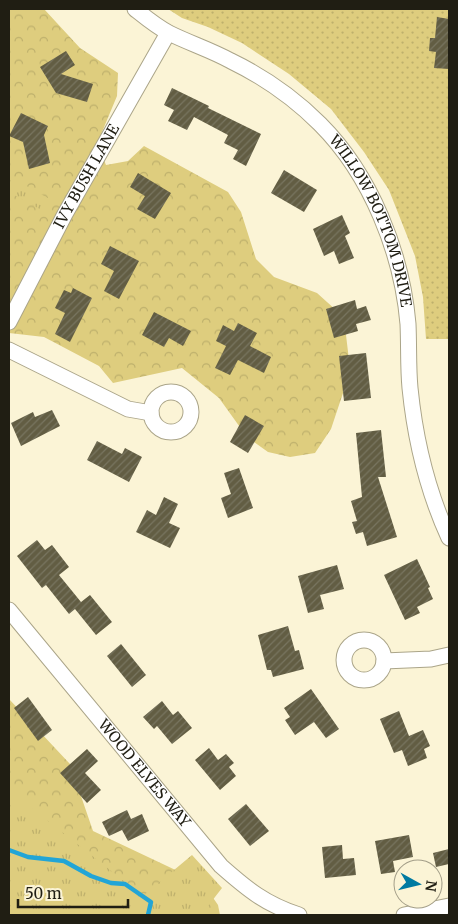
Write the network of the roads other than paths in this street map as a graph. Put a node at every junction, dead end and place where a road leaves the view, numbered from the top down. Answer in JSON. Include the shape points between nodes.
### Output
{"nodes":[{"id":1,"x":135,"y":9,"type":"edge"},
{"id":2,"x":168,"y":33,"type":"junction"},
{"id":3,"x":9,"y":322,"type":"edge"},
{"id":4,"x":9,"y":350,"type":"edge"},
{"id":5,"x":151,"y":413,"type":"dead end"},
{"id":6,"x":449,"y":538,"type":"edge"},
{"id":7,"x":9,"y":610,"type":"edge"},
{"id":8,"x":449,"y":655,"type":"edge"},
{"id":9,"x":384,"y":661,"type":"dead end"},
{"id":10,"x":449,"y":906,"type":"edge"},
{"id":11,"x":299,"y":915,"type":"edge"},
{"id":12,"x":404,"y":915,"type":"edge"}],
"edges":[{"from":1,"to":2,"type":"street","name":"WILLOW BOTTOM DRIVE"},
{"from":2,"to":3,"type":"street","name":"IVY BUSH LANE","via":[[65,214]]},
{"from":2,"to":6,"type":"street","name":"WILLOW BOTTOM DRIVE","via":[[230,60],[282,91],[321,124],[367,188],[398,265],[408,324],[410,389],[422,456]]},
{"from":4,"to":5,"type":"street","via":[[128,409]]},
{"from":7,"to":11,"type":"street","name":"WOOD ELVES WAY","via":[[221,866],[262,900]]},
{"from":8,"to":9,"type":"street"},
{"from":10,"to":12,"type":"street"}]}
